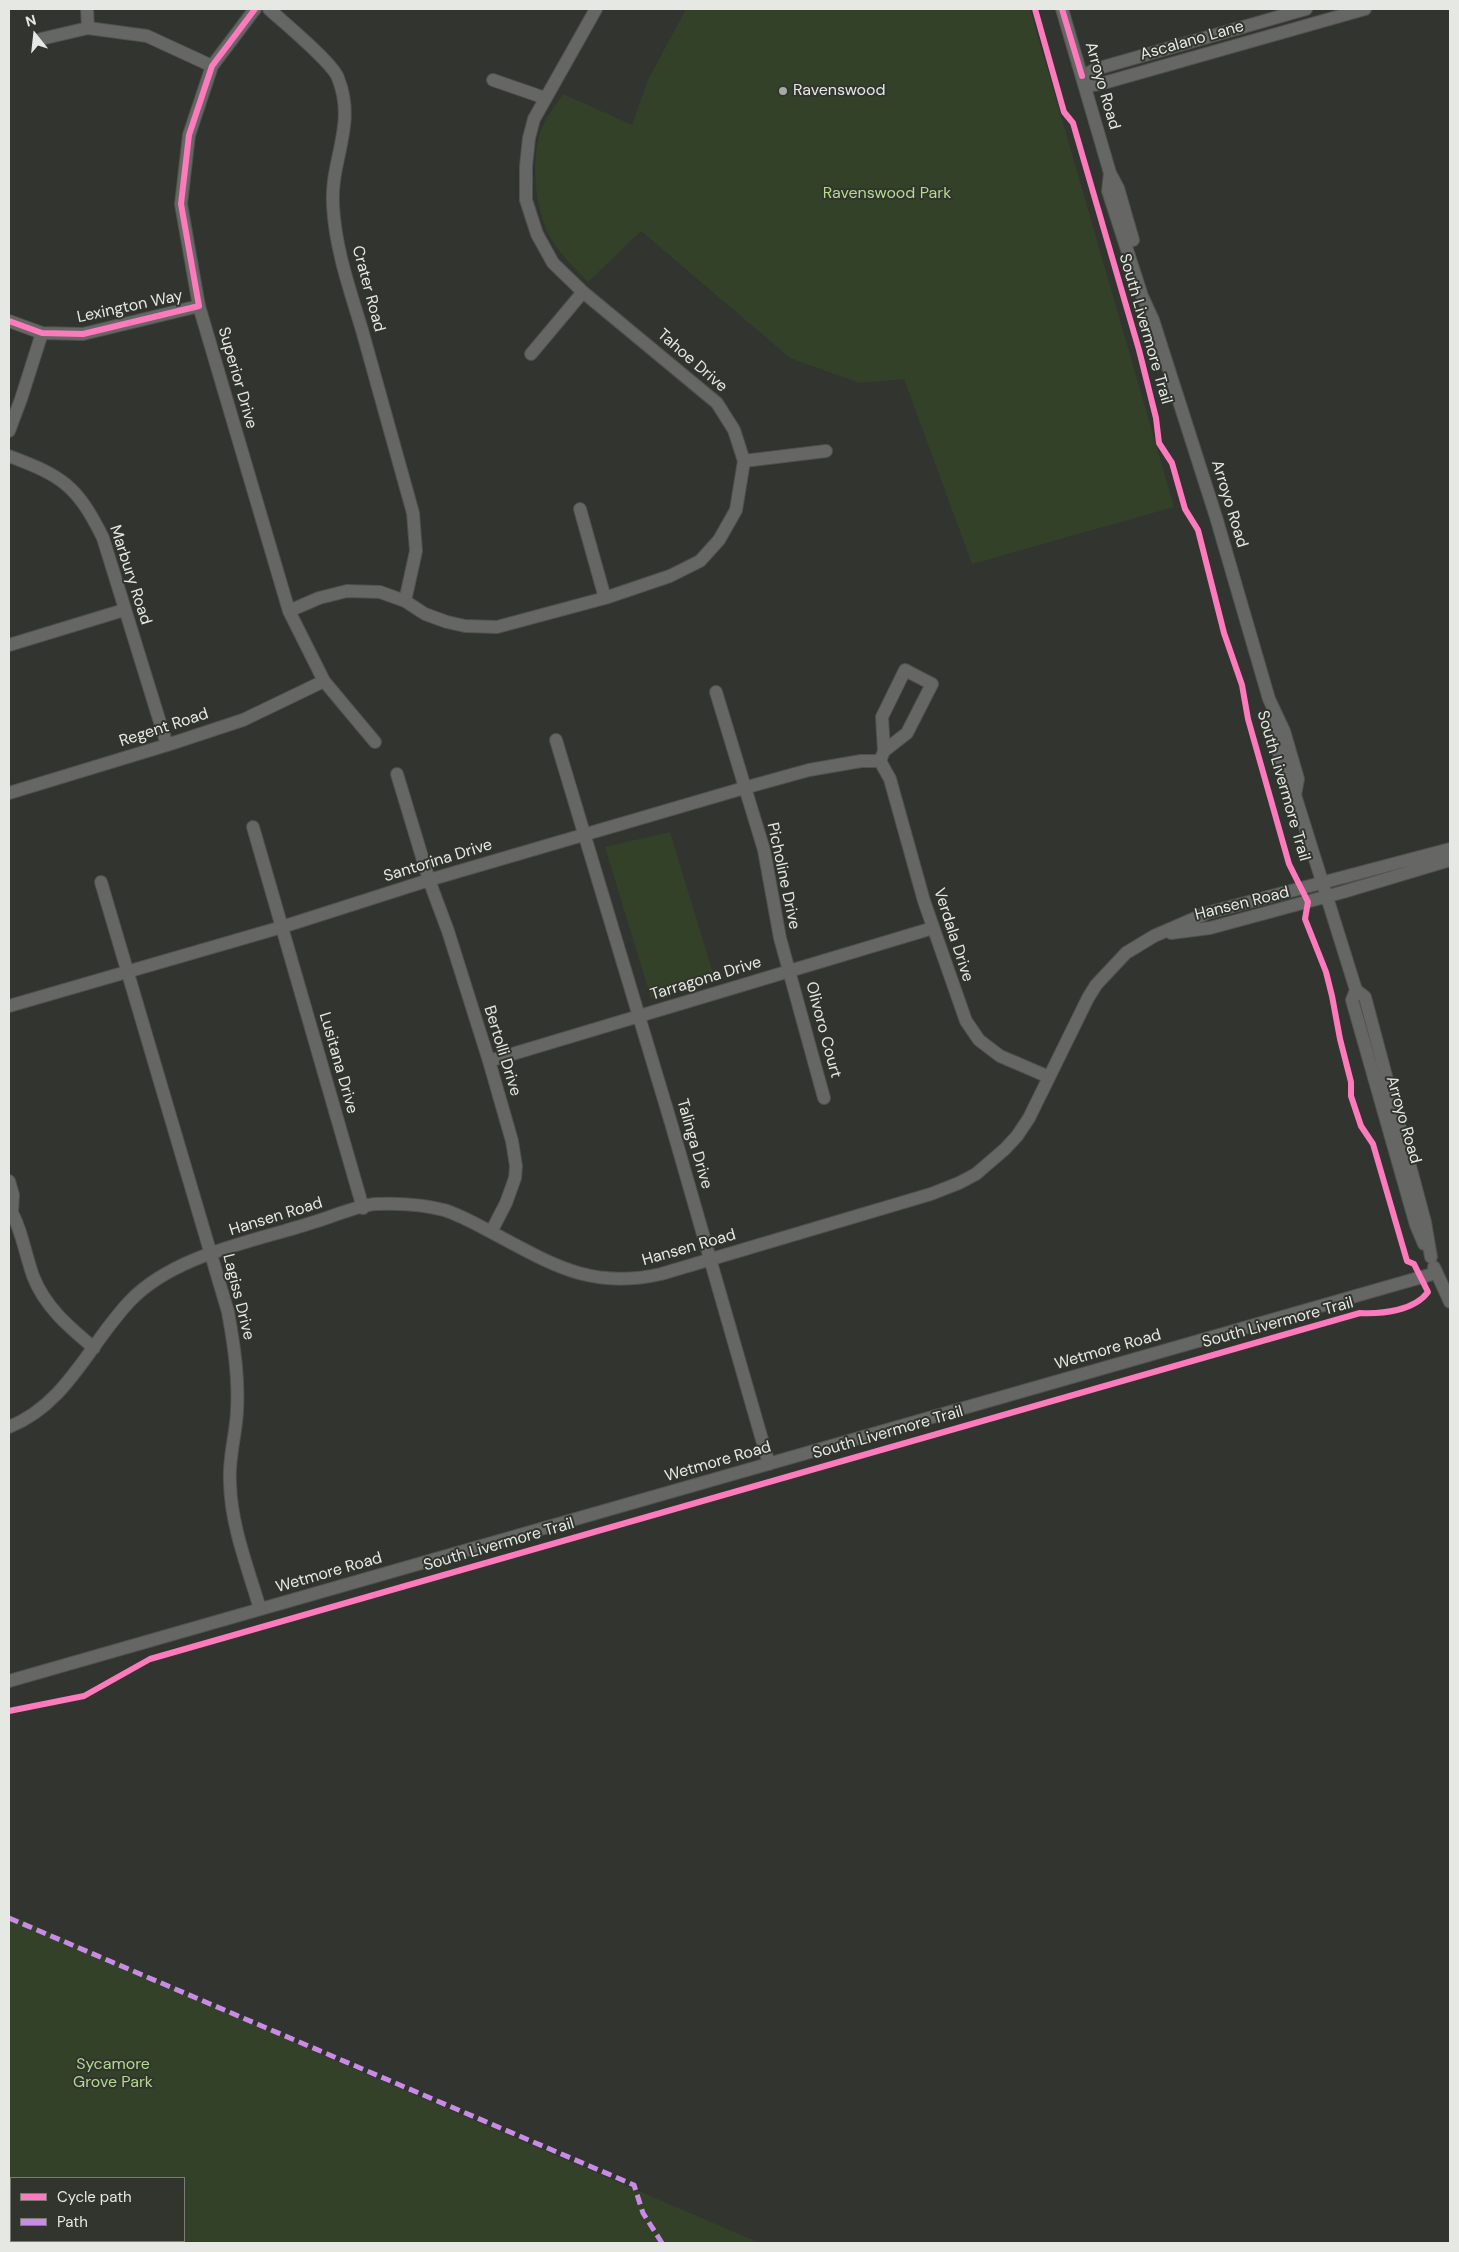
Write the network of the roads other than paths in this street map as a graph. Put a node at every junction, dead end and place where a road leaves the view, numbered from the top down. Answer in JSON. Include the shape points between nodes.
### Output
{"nodes":[{"id":1,"x":87,"y":9,"type":"edge"},
{"id":2,"x":255,"y":9,"type":"edge"},
{"id":3,"x":269,"y":9,"type":"edge"},
{"id":4,"x":596,"y":9,"type":"edge"},
{"id":5,"x":1062,"y":9,"type":"edge"},
{"id":6,"x":1306,"y":9,"type":"edge"},
{"id":7,"x":1366,"y":9,"type":"edge"},
{"id":8,"x":88,"y":28,"type":"junction"},
{"id":9,"x":40,"y":39,"type":"dead end"},
{"id":10,"x":212,"y":66,"type":"junction"},
{"id":11,"x":493,"y":80,"type":"dead end"},
{"id":12,"x":1084,"y":81,"type":"junction"},
{"id":13,"x":545,"y":98,"type":"junction"},
{"id":14,"x":583,"y":292,"type":"junction"},
{"id":15,"x":199,"y":306,"type":"junction"},
{"id":16,"x":9,"y":321,"type":"edge"},
{"id":17,"x":42,"y":333,"type":"junction"},
{"id":18,"x":531,"y":354,"type":"dead end"},
{"id":19,"x":9,"y":431,"type":"edge"},
{"id":20,"x":826,"y":451,"type":"dead end"},
{"id":21,"x":9,"y":456,"type":"edge"},
{"id":22,"x":744,"y":461,"type":"junction"},
{"id":23,"x":580,"y":509,"type":"dead end"},
{"id":24,"x":605,"y":598,"type":"junction"},
{"id":25,"x":405,"y":601,"type":"junction"},
{"id":26,"x":124,"y":610,"type":"junction"},
{"id":27,"x":289,"y":611,"type":"junction"},
{"id":28,"x":9,"y":645,"type":"edge"},
{"id":29,"x":324,"y":680,"type":"junction"},
{"id":30,"x":716,"y":692,"type":"dead end"},
{"id":31,"x":556,"y":740,"type":"dead end"},
{"id":32,"x":375,"y":742,"type":"dead end"},
{"id":33,"x":167,"y":745,"type":"junction"},
{"id":34,"x":882,"y":756,"type":"junction"},
{"id":35,"x":397,"y":774,"type":"dead end"},
{"id":36,"x":744,"y":788,"type":"junction"},
{"id":37,"x":9,"y":793,"type":"edge"},
{"id":38,"x":253,"y":827,"type":"dead end"},
{"id":39,"x":583,"y":835,"type":"junction"},
{"id":40,"x":1450,"y":849,"type":"edge"},
{"id":41,"x":1450,"y":860,"type":"edge"},
{"id":42,"x":429,"y":880,"type":"junction"},
{"id":43,"x":101,"y":882,"type":"dead end"},
{"id":44,"x":1322,"y":884,"type":"junction"},
{"id":45,"x":1326,"y":897,"type":"junction"},
{"id":46,"x":282,"y":927,"type":"junction"},
{"id":47,"x":933,"y":928,"type":"junction"},
{"id":48,"x":1154,"y":936,"type":"junction"},
{"id":49,"x":126,"y":971,"type":"junction"},
{"id":50,"x":790,"y":971,"type":"junction"},
{"id":51,"x":9,"y":1006,"type":"edge"},
{"id":52,"x":639,"y":1016,"type":"junction"},
{"id":53,"x":489,"y":1061,"type":"junction"},
{"id":54,"x":1049,"y":1077,"type":"junction"},
{"id":55,"x":824,"y":1098,"type":"dead end"},
{"id":56,"x":9,"y":1181,"type":"edge"},
{"id":57,"x":363,"y":1208,"type":"junction"},
{"id":58,"x":10,"y":1209,"type":"edge"},
{"id":59,"x":491,"y":1232,"type":"junction"},
{"id":60,"x":211,"y":1254,"type":"junction"},
{"id":61,"x":709,"y":1259,"type":"junction"},
{"id":62,"x":1436,"y":1273,"type":"junction"},
{"id":63,"x":1450,"y":1302,"type":"edge"},
{"id":64,"x":94,"y":1348,"type":"junction"},
{"id":65,"x":9,"y":1427,"type":"edge"},
{"id":66,"x":769,"y":1464,"type":"junction"},
{"id":67,"x":260,"y":1609,"type":"junction"},
{"id":68,"x":9,"y":1681,"type":"edge"}],
"edges":[{"from":1,"to":8,"type":"street"},
{"from":2,"to":10,"type":"street","name":"Superior Drive"},
{"from":3,"to":25,"type":"street","name":"Crater Road","via":[[338,77],[345,107],[346,129],[335,176],[333,204],[340,253],[413,513],[416,551]]},
{"from":4,"to":13,"type":"street","name":"Tahoe Drive"},
{"from":5,"to":12,"type":"street","name":"Arroyo Road"},
{"from":6,"to":12,"type":"street","name":"Ascalano Lane","via":[[1096,69]]},
{"from":7,"to":12,"type":"street","name":"Ascalano Lane","via":[[1100,84]]},
{"from":8,"to":9,"type":"street"},
{"from":8,"to":10,"type":"street","via":[[146,36]]},
{"from":10,"to":15,"type":"street","name":"Superior Drive","via":[[189,136],[181,204]]},
{"from":11,"to":13,"type":"street"},
{"from":12,"to":44,"type":"street","name":"Arroyo Road","via":[[1269,699],[1286,780],[1295,795]]},
{"from":13,"to":14,"type":"street","name":"Tahoe Drive","via":[[529,138],[526,200],[537,234],[554,263]]},
{"from":14,"to":18,"type":"street"},
{"from":14,"to":22,"type":"street","name":"Tahoe Drive","via":[[717,403],[734,430]]},
{"from":15,"to":17,"type":"street","name":"Lexington Way","via":[[84,334]]},
{"from":15,"to":27,"type":"street","name":"Superior Drive"},
{"from":16,"to":17,"type":"street","name":"Lexington Way"},
{"from":17,"to":19,"type":"street"},
{"from":20,"to":22,"type":"street"},
{"from":21,"to":26,"type":"street","name":"Marbury Road","via":[[41,468],[70,486],[88,508],[103,538]]},
{"from":22,"to":24,"type":"street","name":"Tahoe Drive","via":[[736,510],[719,540],[700,561],[670,576]]},
{"from":23,"to":24,"type":"street"},
{"from":24,"to":25,"type":"street","name":"Tahoe Drive","via":[[497,626],[465,626],[447,622],[425,614]]},
{"from":25,"to":27,"type":"street","name":"Tahoe Drive","via":[[380,592],[347,591],[319,598]]},
{"from":26,"to":28,"type":"street"},
{"from":26,"to":33,"type":"street","name":"Marbury Road"},
{"from":27,"to":29,"type":"street","name":"Superior Drive"},
{"from":29,"to":32,"type":"street","name":"Superior Drive"},
{"from":29,"to":33,"type":"street","name":"Regent Road","via":[[243,720]]},
{"from":30,"to":36,"type":"street","name":"Picholine Drive"},
{"from":31,"to":39,"type":"street","name":"Talinga Drive"},
{"from":33,"to":37,"type":"street","name":"Regent Road"},
{"from":34,"to":34,"type":"street","via":[[882,717],[905,670],[932,684],[907,734]]},
{"from":34,"to":36,"type":"street","name":"Santorina Drive","via":[[808,770]]},
{"from":34,"to":47,"type":"street","name":"Verdala Drive"},
{"from":35,"to":42,"type":"street","name":"Bertolli Drive"},
{"from":36,"to":39,"type":"street","name":"Santorina Drive"},
{"from":36,"to":50,"type":"street","name":"Picholine Drive","via":[[764,850],[780,938]]},
{"from":38,"to":46,"type":"street","name":"Lusitana Drive"},
{"from":39,"to":42,"type":"street","name":"Santorina Drive"},
{"from":39,"to":52,"type":"street","name":"Talinga Drive"},
{"from":40,"to":44,"type":"street","name":"Hansen Road"},
{"from":41,"to":45,"type":"street","name":"Hansen Road"},
{"from":42,"to":46,"type":"street","name":"Santorina Drive"},
{"from":42,"to":53,"type":"street","name":"Bertolli Drive"},
{"from":43,"to":49,"type":"street","name":"Lagiss Drive"},
{"from":44,"to":45,"type":"street","name":"Arroyo Road"},
{"from":44,"to":48,"type":"street","name":"Hansen Road","via":[[1206,913]]},
{"from":45,"to":48,"type":"street","name":"Hansen Road","via":[[1210,928]]},
{"from":45,"to":62,"type":"street","name":"Arroyo Road","via":[[1356,990],[1365,998]]},
{"from":46,"to":49,"type":"street","name":"Santorina Drive"},
{"from":46,"to":57,"type":"street","name":"Lusitana Drive"},
{"from":47,"to":50,"type":"street","name":"Tarragona Drive"},
{"from":47,"to":54,"type":"street","name":"Verdala Drive","via":[[958,1002],[979,1040],[1000,1056]]},
{"from":48,"to":54,"type":"street","name":"Hansen Road","via":[[1126,952],[1096,986]]},
{"from":49,"to":51,"type":"street","name":"Santorina Drive"},
{"from":49,"to":60,"type":"street","name":"Lagiss Drive"},
{"from":50,"to":52,"type":"street","name":"Tarragona Drive"},
{"from":50,"to":55,"type":"street","name":"Olivoro Court"},
{"from":52,"to":53,"type":"street","name":"Tarragona Drive"},
{"from":52,"to":61,"type":"street","name":"Talinga Drive"},
{"from":53,"to":59,"type":"street","name":"Bertolli Drive","via":[[512,1140],[516,1166],[512,1188]]},
{"from":54,"to":61,"type":"street","name":"Hansen Road","via":[[1030,1118],[1017,1136],[991,1162],[960,1183]]},
{"from":56,"to":58,"type":"street","via":[[13,1195]]},
{"from":57,"to":59,"type":"street","name":"Hansen Road","via":[[374,1204],[427,1206],[446,1210]]},
{"from":57,"to":60,"type":"street","name":"Hansen Road"},
{"from":58,"to":64,"type":"street","via":[[33,1276],[45,1300],[63,1322]]},
{"from":59,"to":61,"type":"street","name":"Hansen Road","via":[[555,1266],[584,1276],[610,1280],[639,1279]]},
{"from":60,"to":64,"type":"street","name":"Hansen Road","via":[[179,1266],[145,1287],[117,1316]]},
{"from":60,"to":67,"type":"street","name":"Lagiss Drive","via":[[228,1312],[237,1374],[236,1420],[230,1464],[232,1507]]},
{"from":61,"to":66,"type":"street","name":"Talinga Drive"},
{"from":62,"to":63,"type":"street","name":"Arroyo Road"},
{"from":62,"to":66,"type":"street","name":"Wetmore Road"},
{"from":64,"to":65,"type":"street","name":"Hansen Road","via":[[58,1394],[31,1416]]},
{"from":66,"to":67,"type":"street","name":"Wetmore Road"},
{"from":67,"to":68,"type":"street","name":"Wetmore Road"}]}
